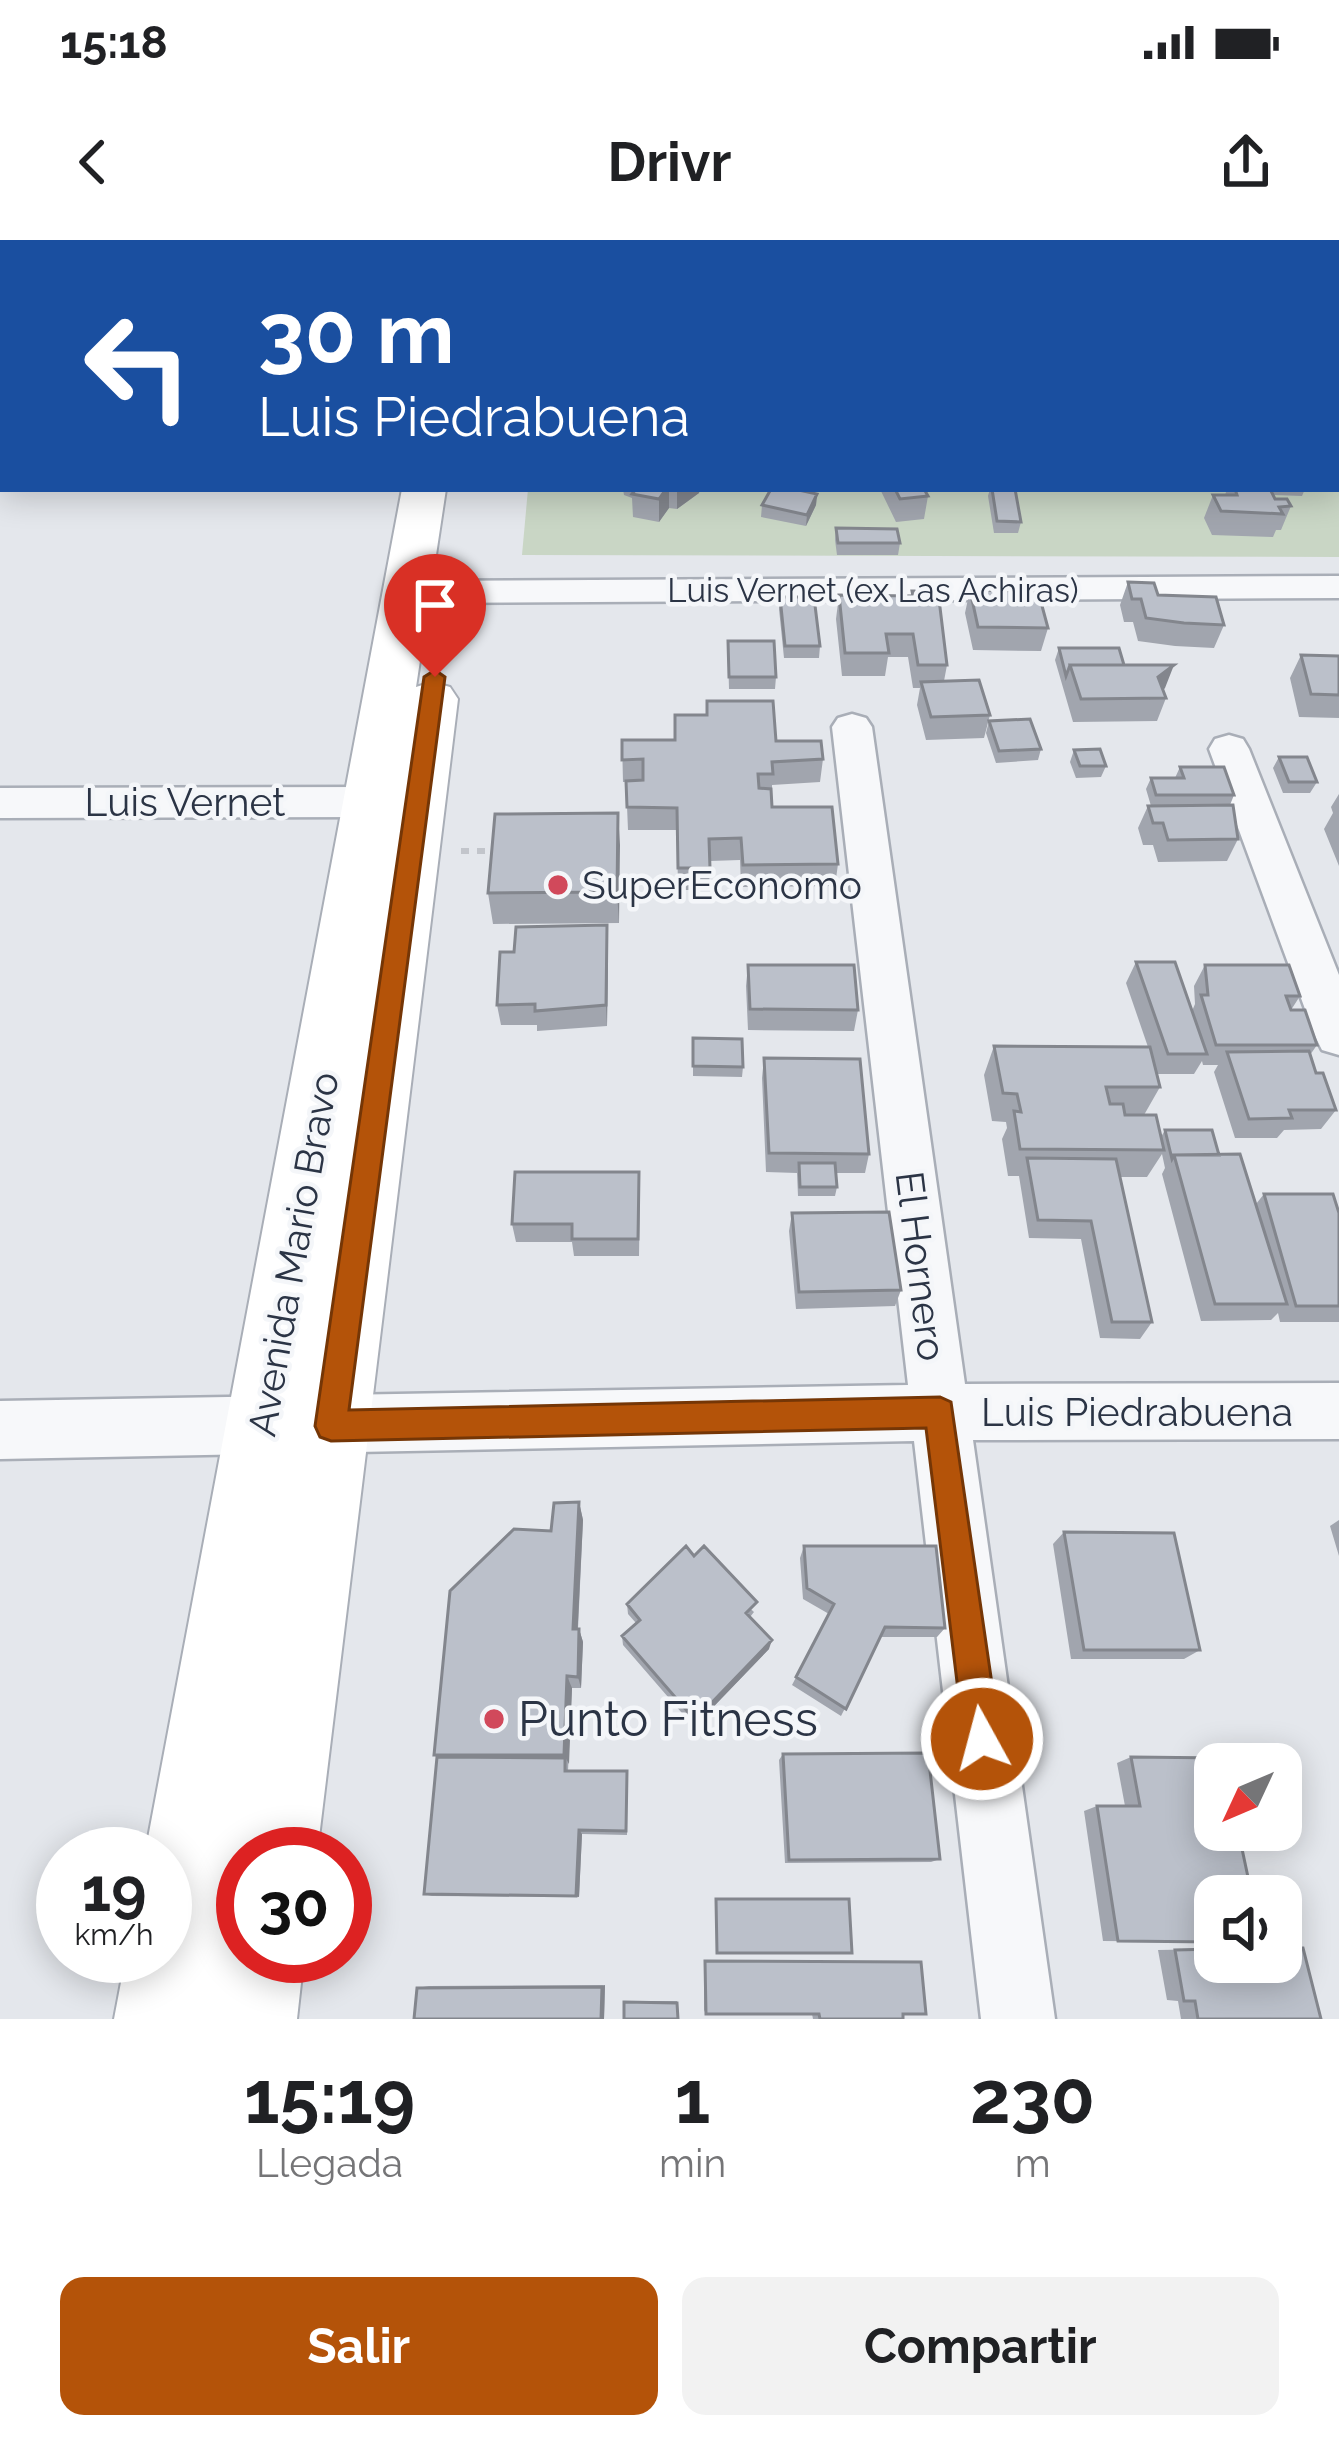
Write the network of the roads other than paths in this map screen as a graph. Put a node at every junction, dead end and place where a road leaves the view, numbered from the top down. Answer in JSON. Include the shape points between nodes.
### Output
{"nodes":[{"id":1,"x":424,"y":492,"type":"edge"},
{"id":2,"x":460,"y":492,"type":"edge"},
{"id":3,"x":1339,"y":587,"type":"edge"},
{"id":4,"x":427,"y":592,"type":"junction"},
{"id":5,"x":852,"y":727,"type":"dead end"},
{"id":6,"x":1229,"y":749,"type":"dead end"},
{"id":7,"x":0,"y":802,"type":"edge"},
{"id":8,"x":370,"y":802,"type":"junction"},
{"id":9,"x":1339,"y":1036,"type":"edge"},
{"id":10,"x":1339,"y":1411,"type":"edge"},
{"id":11,"x":940,"y":1412,"type":"junction"},
{"id":12,"x":297,"y":1427,"type":"junction"},
{"id":13,"x":0,"y":1430,"type":"edge"},
{"id":14,"x":274,"y":1827,"type":"edge"},
{"id":15,"x":253,"y":1983,"type":"edge"},
{"id":16,"x":162,"y":2019,"type":"edge"},
{"id":17,"x":248,"y":2019,"type":"edge"},
{"id":18,"x":1018,"y":2019,"type":"edge"}],
"edges":[{"from":1,"to":4,"type":"main road","name":"Avenida Mario Bravo"},
{"from":2,"to":4,"type":"main road","name":"Avenida Mario Bravo"},
{"from":3,"to":4,"type":"street","name":"Luis Vernet (ex Las Achiras)"},
{"from":4,"to":8,"type":"main road","name":"Avenida Mario Bravo"},
{"from":4,"to":12,"type":"main road","name":"Avenida Mario Bravo"},
{"from":5,"to":11,"type":"street","name":"El Hornero"},
{"from":6,"to":9,"type":"street"},
{"from":7,"to":8,"type":"street","name":"Luis Vernet"},
{"from":8,"to":12,"type":"main road","name":"Avenida Mario Bravo"},
{"from":10,"to":11,"type":"street","name":"Luis Piedrabuena"},
{"from":11,"to":12,"type":"street","name":"Luis Piedrabuena"},
{"from":11,"to":18,"type":"street","name":"El Hornero"},
{"from":12,"to":13,"type":"street","name":"Luis Piedrabuena"},
{"from":12,"to":14,"type":"main road","name":"Avenida Mario Bravo"},
{"from":12,"to":16,"type":"main road","name":"Avenida Mario Bravo"},
{"from":15,"to":17,"type":"main road"}]}
